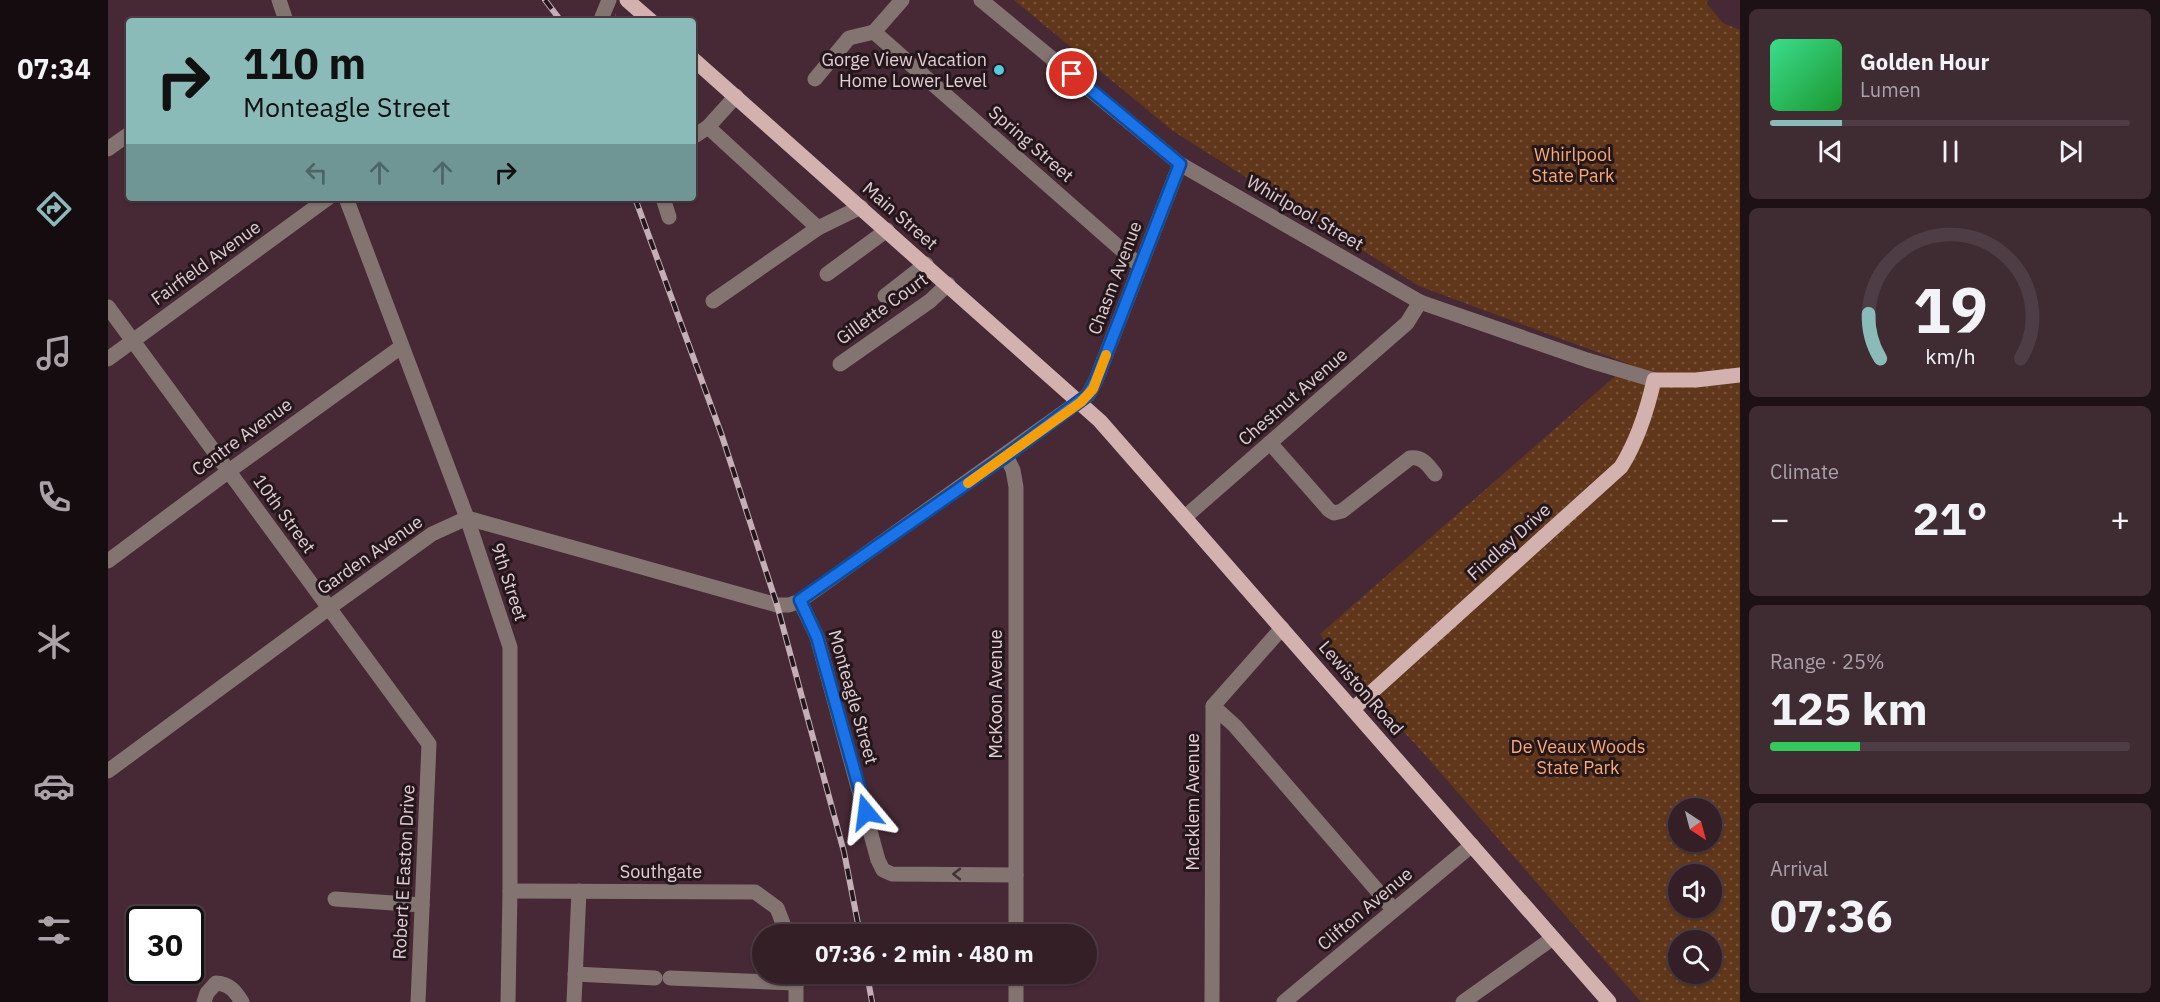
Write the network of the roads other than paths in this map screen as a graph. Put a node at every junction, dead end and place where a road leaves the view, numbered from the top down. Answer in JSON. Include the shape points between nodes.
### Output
{"nodes":[{"id":1,"x":279,"y":0,"type":"edge"},
{"id":2,"x":609,"y":0,"type":"edge"},
{"id":3,"x":627,"y":0,"type":"edge"},
{"id":4,"x":902,"y":0,"type":"edge"},
{"id":5,"x":981,"y":0,"type":"edge"},
{"id":6,"x":285,"y":18,"type":"edge"},
{"id":7,"x":607,"y":18,"type":"edge"},
{"id":8,"x":648,"y":18,"type":"edge"},
{"id":9,"x":874,"y":32,"type":"junction"},
{"id":10,"x":696,"y":61,"type":"edge"},
{"id":11,"x":815,"y":79,"type":"dead end"},
{"id":12,"x":735,"y":96,"type":"junction"},
{"id":13,"x":708,"y":127,"type":"junction"},
{"id":14,"x":696,"y":135,"type":"edge"},
{"id":15,"x":126,"y":136,"type":"edge"},
{"id":16,"x":108,"y":149,"type":"edge"},
{"id":17,"x":1180,"y":164,"type":"junction"},
{"id":18,"x":324,"y":201,"type":"edge"},
{"id":19,"x":347,"y":201,"type":"edge"},
{"id":20,"x":664,"y":201,"type":"edge"},
{"id":21,"x":861,"y":207,"type":"junction"},
{"id":22,"x":669,"y":217,"type":"dead end"},
{"id":23,"x":818,"y":228,"type":"junction"},
{"id":24,"x":887,"y":230,"type":"junction"},
{"id":25,"x":926,"y":264,"type":"junction"},
{"id":26,"x":1140,"y":266,"type":"junction"},
{"id":27,"x":826,"y":274,"type":"dead end"},
{"id":28,"x":948,"y":284,"type":"junction"},
{"id":29,"x":885,"y":296,"type":"dead end"},
{"id":30,"x":713,"y":301,"type":"dead end"},
{"id":31,"x":1420,"y":302,"type":"junction"},
{"id":32,"x":108,"y":307,"type":"edge"},
{"id":33,"x":133,"y":341,"type":"junction"},
{"id":34,"x":401,"y":347,"type":"junction"},
{"id":35,"x":108,"y":359,"type":"edge"},
{"id":36,"x":840,"y":364,"type":"dead end"},
{"id":37,"x":1740,"y":375,"type":"edge"},
{"id":38,"x":1654,"y":380,"type":"junction"},
{"id":39,"x":1081,"y":402,"type":"junction"},
{"id":40,"x":1270,"y":443,"type":"junction"},
{"id":41,"x":1006,"y":456,"type":"junction"},
{"id":42,"x":229,"y":471,"type":"junction"},
{"id":43,"x":1435,"y":474,"type":"dead end"},
{"id":44,"x":1185,"y":517,"type":"junction"},
{"id":45,"x":467,"y":518,"type":"junction"},
{"id":46,"x":108,"y":561,"type":"edge"},
{"id":47,"x":800,"y":600,"type":"junction"},
{"id":48,"x":329,"y":608,"type":"junction"},
{"id":49,"x":1282,"y":628,"type":"junction"},
{"id":50,"x":1213,"y":706,"type":"junction"},
{"id":51,"x":1353,"y":709,"type":"junction"},
{"id":52,"x":429,"y":744,"type":"joint"},
{"id":53,"x":108,"y":771,"type":"edge"},
{"id":54,"x":1472,"y":845,"type":"junction"},
{"id":55,"x":1016,"y":874,"type":"junction"},
{"id":56,"x":510,"y":891,"type":"junction"},
{"id":57,"x":579,"y":891,"type":"junction"},
{"id":58,"x":335,"y":899,"type":"dead end"},
{"id":59,"x":422,"y":905,"type":"junction"},
{"id":60,"x":1394,"y":910,"type":"junction"},
{"id":61,"x":783,"y":924,"type":"edge"},
{"id":62,"x":1016,"y":924,"type":"edge"},
{"id":63,"x":1553,"y":938,"type":"junction"},
{"id":64,"x":575,"y":974,"type":"junction"},
{"id":65,"x":752,"y":978,"type":"edge"},
{"id":66,"x":796,"y":984,"type":"edge"},
{"id":67,"x":1016,"y":984,"type":"edge"},
{"id":68,"x":204,"y":1002,"type":"edge"},
{"id":69,"x":242,"y":1002,"type":"edge"},
{"id":70,"x":418,"y":1002,"type":"edge"},
{"id":71,"x":508,"y":1002,"type":"edge"},
{"id":72,"x":574,"y":1002,"type":"edge"},
{"id":73,"x":796,"y":1002,"type":"edge"},
{"id":74,"x":1016,"y":1002,"type":"edge"},
{"id":75,"x":1212,"y":1002,"type":"edge"},
{"id":76,"x":1284,"y":1002,"type":"edge"},
{"id":77,"x":1463,"y":1002,"type":"edge"},
{"id":78,"x":1608,"y":1002,"type":"edge"}],
"edges":[{"from":1,"to":6,"type":"street"},
{"from":2,"to":7,"type":"street"},
{"from":3,"to":8,"type":"main road"},
{"from":4,"to":9,"type":"street"},
{"from":5,"to":17,"type":"street","name":"Whirlpool Street"},
{"from":9,"to":11,"type":"street","via":[[849,38]]},
{"from":9,"to":26,"type":"street","name":"Spring Street"},
{"from":10,"to":12,"type":"main road","name":"Main Street"},
{"from":12,"to":13,"type":"street"},
{"from":12,"to":21,"type":"main road","name":"Main Street"},
{"from":13,"to":14,"type":"street"},
{"from":13,"to":23,"type":"street"},
{"from":15,"to":16,"type":"street"},
{"from":17,"to":26,"type":"street","name":"Chasm Avenue"},
{"from":17,"to":31,"type":"street","name":"Whirlpool Street"},
{"from":18,"to":33,"type":"street","name":"Fairfield Avenue"},
{"from":19,"to":34,"type":"street","name":"9th Street"},
{"from":20,"to":22,"type":"street"},
{"from":21,"to":23,"type":"street"},
{"from":21,"to":24,"type":"main road","name":"Main Street"},
{"from":23,"to":30,"type":"street"},
{"from":24,"to":25,"type":"main road","name":"Main Street"},
{"from":24,"to":27,"type":"street"},
{"from":25,"to":28,"type":"main road","name":"Main Street"},
{"from":25,"to":29,"type":"street"},
{"from":26,"to":39,"type":"street","name":"Chasm Avenue","via":[[1093,389]]},
{"from":28,"to":36,"type":"street","name":"Gillette Court"},
{"from":28,"to":39,"type":"main road","name":"Main Street"},
{"from":31,"to":38,"type":"street","name":"Whirlpool Street"},
{"from":31,"to":40,"type":"street","name":"Chestnut Avenue","via":[[1407,323]]},
{"from":32,"to":33,"type":"street","name":"10th Street"},
{"from":33,"to":35,"type":"street","name":"Fairfield Avenue"},
{"from":33,"to":42,"type":"street","name":"10th Street"},
{"from":34,"to":42,"type":"street","name":"Centre Avenue"},
{"from":34,"to":45,"type":"street","name":"9th Street"},
{"from":37,"to":38,"type":"main road"},
{"from":38,"to":51,"type":"main road","name":"Findlay Drive","via":[[1634,446],[1621,467]]},
{"from":39,"to":41,"type":"street"},
{"from":39,"to":44,"type":"main road","name":"Lewiston Road"},
{"from":40,"to":43,"type":"street","via":[[1334,513],[1342,512],[1410,458],[1422,460]]},
{"from":40,"to":44,"type":"street","name":"Chestnut Avenue"},
{"from":41,"to":47,"type":"street"},
{"from":41,"to":55,"type":"street","name":"McKoon Avenue","via":[[1016,487]]},
{"from":42,"to":46,"type":"street","name":"Centre Avenue"},
{"from":42,"to":48,"type":"street","name":"10th Street"},
{"from":44,"to":49,"type":"main road","name":"Lewiston Road"},
{"from":45,"to":47,"type":"street","via":[[777,605]]},
{"from":45,"to":48,"type":"street","name":"Garden Avenue","via":[[432,534]]},
{"from":45,"to":56,"type":"street","name":"9th Street","via":[[510,647]]},
{"from":55,"to":47,"type":"street","name":"Monteagle Street","one_way":true,"via":[[892,874],[883,870],[817,637]]},
{"from":48,"to":52,"type":"street","name":"10th Street"},
{"from":48,"to":53,"type":"street","name":"Garden Avenue"},
{"from":49,"to":50,"type":"street"},
{"from":49,"to":51,"type":"main road","name":"Lewiston Road"},
{"from":50,"to":60,"type":"street","via":[[1235,726]]},
{"from":50,"to":75,"type":"street","name":"Macklem Avenue"},
{"from":51,"to":54,"type":"main road","name":"Lewiston Road"},
{"from":52,"to":59,"type":"street","name":"Robert E Easton Drive"},
{"from":54,"to":60,"type":"street","name":"Clifton Avenue"},
{"from":54,"to":63,"type":"main road","name":"Lewiston Road"},
{"from":55,"to":62,"type":"street","name":"McKoon Avenue"},
{"from":56,"to":57,"type":"street","name":"Southgate"},
{"from":56,"to":71,"type":"street","name":"9th Street"},
{"from":57,"to":61,"type":"street","name":"Southgate","via":[[755,892],[777,908]]},
{"from":57,"to":64,"type":"street"},
{"from":58,"to":59,"type":"street"},
{"from":59,"to":70,"type":"street","name":"Robert E Easton Drive"},
{"from":60,"to":76,"type":"street","name":"Clifton Avenue"},
{"from":63,"to":77,"type":"street"},
{"from":63,"to":78,"type":"main road","name":"Lewiston Road"},
{"from":64,"to":65,"type":"street"},
{"from":64,"to":72,"type":"street"},
{"from":66,"to":73,"type":"street"},
{"from":67,"to":74,"type":"street"},
{"from":68,"to":69,"type":"street","via":[[216,983],[227,984]]}]}
